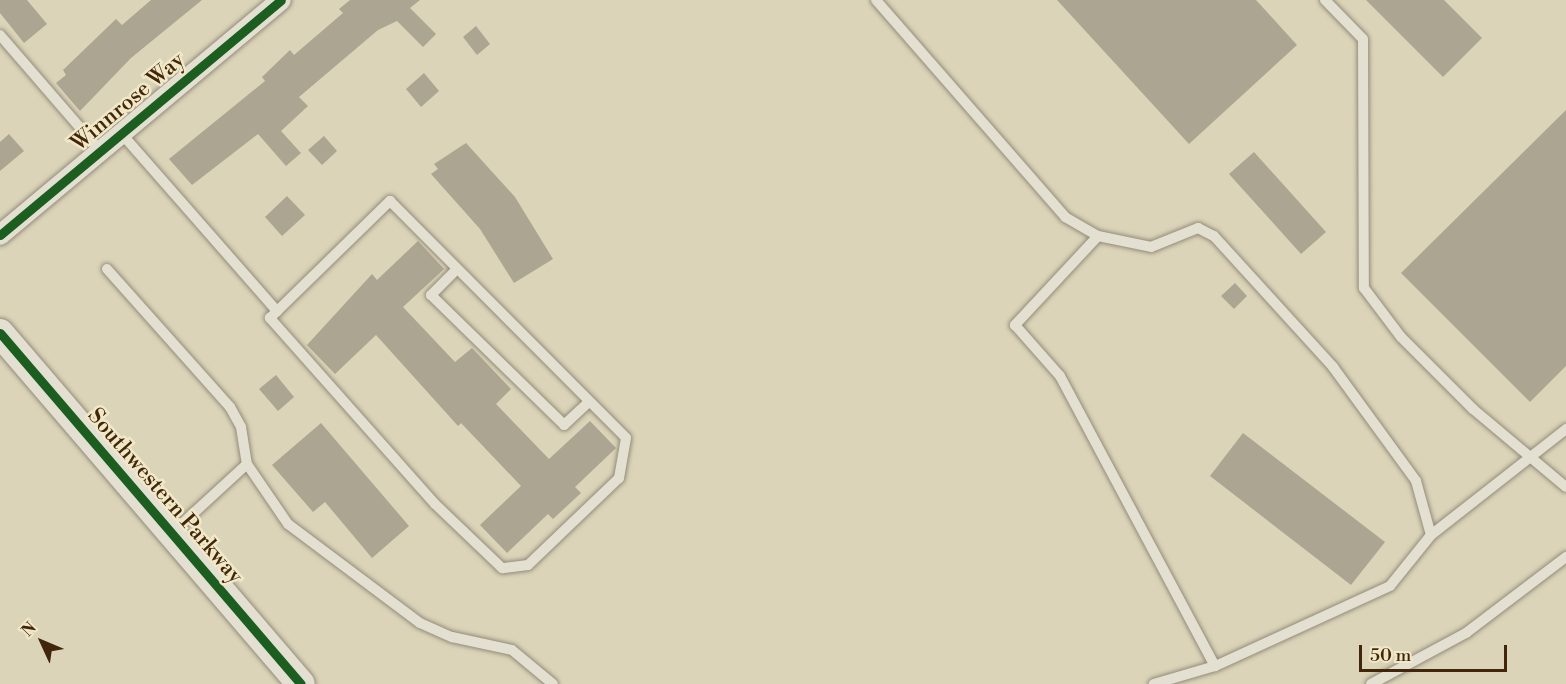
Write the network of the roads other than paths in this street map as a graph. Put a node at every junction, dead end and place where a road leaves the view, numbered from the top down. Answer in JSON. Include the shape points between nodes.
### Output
{"nodes":[{"id":1,"x":281,"y":0,"type":"edge"},
{"id":2,"x":876,"y":0,"type":"edge"},
{"id":3,"x":1325,"y":0,"type":"edge"},
{"id":4,"x":0,"y":35,"type":"edge"},
{"id":5,"x":121,"y":133,"type":"junction"},
{"id":6,"x":99,"y":151,"type":"junction"},
{"id":7,"x":0,"y":235,"type":"edge"},
{"id":8,"x":1098,"y":236,"type":"junction"},
{"id":9,"x":457,"y":269,"type":"junction"},
{"id":10,"x":107,"y":270,"type":"dead end"},
{"id":11,"x":276,"y":311,"type":"junction"},
{"id":12,"x":0,"y":333,"type":"edge"},
{"id":13,"x":589,"y":402,"type":"junction"},
{"id":14,"x":1566,"y":429,"type":"edge"},
{"id":15,"x":1531,"y":456,"type":"junction"},
{"id":16,"x":248,"y":464,"type":"junction"},
{"id":17,"x":1566,"y":487,"type":"edge"},
{"id":18,"x":171,"y":534,"type":"junction"},
{"id":19,"x":1431,"y":536,"type":"junction"},
{"id":20,"x":1566,"y":557,"type":"edge"},
{"id":21,"x":1215,"y":666,"type":"junction"},
{"id":22,"x":300,"y":684,"type":"edge"},
{"id":23,"x":553,"y":684,"type":"edge"},
{"id":24,"x":1154,"y":684,"type":"edge"},
{"id":25,"x":1371,"y":684,"type":"edge"}],
"edges":[{"from":1,"to":5,"type":"street","name":"Winnrose Way"},
{"from":2,"to":8,"type":"lane","via":[[1065,217]]},
{"from":3,"to":15,"type":"lane","via":[[1363,39],[1364,288],[1401,337]]},
{"from":4,"to":6,"type":"lane"},
{"from":5,"to":6,"type":"street","name":"Winnrose Way"},
{"from":5,"to":11,"type":"lane"},
{"from":6,"to":7,"type":"street","name":"Winnrose Way"},
{"from":8,"to":19,"type":"lane","via":[[1151,247],[1198,228],[1214,236],[1333,367],[1416,481]]},
{"from":8,"to":21,"type":"lane","via":[[1015,324],[1060,375]]},
{"from":9,"to":11,"type":"lane","via":[[390,201]]},
{"from":9,"to":13,"type":"lane"},
{"from":9,"to":13,"type":"lane","via":[[431,295],[564,425]]},
{"from":10,"to":16,"type":"lane","via":[[230,407],[241,427]]},
{"from":11,"to":13,"type":"lane","via":[[270,318],[435,504],[502,568],[528,565],[619,478],[626,438]]},
{"from":12,"to":18,"type":"street","name":"Southwestern Parkway"},
{"from":14,"to":15,"type":"lane"},
{"from":15,"to":17,"type":"lane"},
{"from":15,"to":19,"type":"lane"},
{"from":16,"to":18,"type":"lane"},
{"from":16,"to":23,"type":"lane","via":[[288,524],[376,595],[452,637],[512,650]]},
{"from":18,"to":22,"type":"street","name":"Southwestern Parkway"},
{"from":19,"to":21,"type":"lane","via":[[1390,586]]},
{"from":20,"to":25,"type":"lane","via":[[1466,633]]},
{"from":21,"to":24,"type":"lane"}]}
